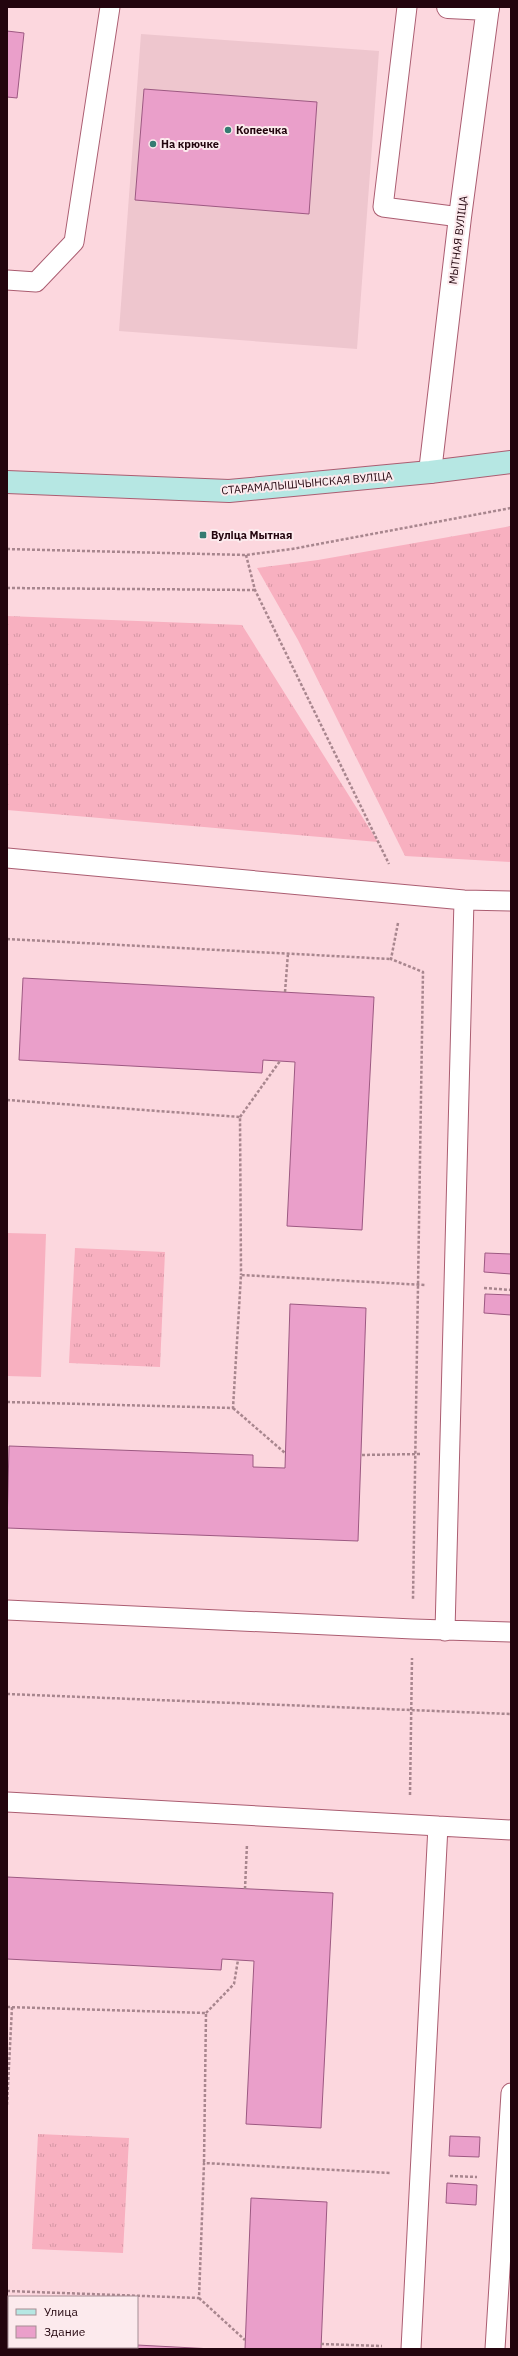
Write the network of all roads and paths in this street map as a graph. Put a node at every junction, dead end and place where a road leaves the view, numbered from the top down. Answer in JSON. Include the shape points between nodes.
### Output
{"nodes":[{"id":1,"x":110,"y":7,"type":"edge"},
{"id":2,"x":407,"y":7,"type":"edge"},
{"id":3,"x":448,"y":7,"type":"edge"},
{"id":4,"x":488,"y":8,"type":"edge"},
{"id":5,"x":460,"y":217,"type":"junction"},
{"id":6,"x":7,"y":280,"type":"edge"},
{"id":7,"x":511,"y":462,"type":"edge"},
{"id":8,"x":430,"y":472,"type":"junction"},
{"id":9,"x":7,"y":482,"type":"edge"},
{"id":10,"x":511,"y":508,"type":"edge"},
{"id":11,"x":7,"y":549,"type":"edge"},
{"id":12,"x":246,"y":555,"type":"junction"},
{"id":13,"x":7,"y":588,"type":"edge"},
{"id":14,"x":255,"y":590,"type":"junction"},
{"id":15,"x":7,"y":858,"type":"edge"},
{"id":16,"x":404,"y":894,"type":"junction"},
{"id":17,"x":464,"y":900,"type":"junction"},
{"id":18,"x":511,"y":901,"type":"edge"},
{"id":19,"x":7,"y":939,"type":"edge"},
{"id":20,"x":288,"y":953,"type":"junction"},
{"id":21,"x":391,"y":959,"type":"junction"},
{"id":22,"x":285,"y":992,"type":"dead end"},
{"id":23,"x":280,"y":1061,"type":"dead end"},
{"id":24,"x":7,"y":1100,"type":"edge"},
{"id":25,"x":240,"y":1117,"type":"junction"},
{"id":26,"x":241,"y":1275,"type":"junction"},
{"id":27,"x":418,"y":1284,"type":"junction"},
{"id":28,"x":7,"y":1402,"type":"edge"},
{"id":29,"x":233,"y":1408,"type":"junction"},
{"id":30,"x":285,"y":1453,"type":"dead end"},
{"id":31,"x":416,"y":1454,"type":"junction"},
{"id":32,"x":450,"y":1454,"type":"junction"},
{"id":33,"x":362,"y":1455,"type":"dead end"},
{"id":34,"x":7,"y":1610,"type":"edge"},
{"id":35,"x":413,"y":1629,"type":"junction"},
{"id":36,"x":446,"y":1631,"type":"junction"},
{"id":37,"x":511,"y":1632,"type":"edge"},
{"id":38,"x":7,"y":1694,"type":"edge"},
{"id":39,"x":412,"y":1710,"type":"junction"},
{"id":40,"x":511,"y":1714,"type":"edge"},
{"id":41,"x":7,"y":1802,"type":"edge"},
{"id":42,"x":410,"y":1825,"type":"junction"},
{"id":43,"x":438,"y":1826,"type":"junction"},
{"id":44,"x":511,"y":1830,"type":"edge"},
{"id":45,"x":247,"y":1838,"type":"dead end"},
{"id":46,"x":245,"y":1889,"type":"dead end"},
{"id":47,"x":238,"y":1960,"type":"dead end"},
{"id":48,"x":7,"y":2007,"type":"edge"},
{"id":49,"x":12,"y":2007,"type":"junction"},
{"id":50,"x":206,"y":2013,"type":"junction"},
{"id":51,"x":511,"y":2093,"type":"edge"},
{"id":52,"x":7,"y":2104,"type":"edge"},
{"id":53,"x":204,"y":2163,"type":"junction"},
{"id":54,"x":392,"y":2173,"type":"dead end"},
{"id":55,"x":7,"y":2291,"type":"edge"},
{"id":56,"x":199,"y":2298,"type":"junction"},
{"id":57,"x":245,"y":2340,"type":"dead end"},
{"id":58,"x":321,"y":2344,"type":"dead end"},
{"id":59,"x":382,"y":2346,"type":"dead end"},
{"id":60,"x":411,"y":2349,"type":"edge"},
{"id":61,"x":495,"y":2349,"type":"edge"}],
"edges":[{"from":1,"to":6,"type":"lane","via":[[74,242],[36,282]]},
{"from":2,"to":5,"type":"lane","via":[[383,206]]},
{"from":3,"to":4,"type":"street"},
{"from":4,"to":5,"type":"street","name":"МЫТНАЯ ВУЛІЦА"},
{"from":5,"to":8,"type":"street","name":"МЫТНАЯ ВУЛІЦА"},
{"from":7,"to":8,"type":"main road","name":"СТАРАМАЛЫШЧЫНСКАЯ ВУЛІЦА"},
{"from":8,"to":9,"type":"main road","name":"СТАРАМАЛЫШЧЫНСКАЯ ВУЛІЦА","via":[[229,491]]},
{"from":10,"to":12,"type":"path","via":[[292,550]]},
{"from":11,"to":12,"type":"path"},
{"from":12,"to":14,"type":"path"},
{"from":13,"to":14,"type":"path"},
{"from":14,"to":16,"type":"path"},
{"from":15,"to":16,"type":"lane"},
{"from":16,"to":17,"type":"lane"},
{"from":16,"to":21,"type":"path"},
{"from":17,"to":18,"type":"lane"},
{"from":17,"to":32,"type":"lane"},
{"from":19,"to":20,"type":"path"},
{"from":20,"to":21,"type":"path"},
{"from":20,"to":22,"type":"path"},
{"from":21,"to":27,"type":"path","via":[[423,972]]},
{"from":23,"to":25,"type":"path"},
{"from":24,"to":25,"type":"path"},
{"from":25,"to":26,"type":"path"},
{"from":26,"to":27,"type":"path"},
{"from":26,"to":29,"type":"path"},
{"from":27,"to":31,"type":"path"},
{"from":28,"to":29,"type":"path"},
{"from":29,"to":30,"type":"path"},
{"from":31,"to":32,"type":"path"},
{"from":31,"to":33,"type":"path"},
{"from":31,"to":35,"type":"path"},
{"from":32,"to":36,"type":"lane"},
{"from":34,"to":35,"type":"lane"},
{"from":35,"to":36,"type":"lane"},
{"from":35,"to":39,"type":"path"},
{"from":36,"to":37,"type":"lane"},
{"from":38,"to":39,"type":"path"},
{"from":39,"to":40,"type":"path"},
{"from":39,"to":42,"type":"path"},
{"from":41,"to":42,"type":"lane"},
{"from":42,"to":43,"type":"lane"},
{"from":43,"to":44,"type":"lane"},
{"from":43,"to":60,"type":"lane"},
{"from":45,"to":46,"type":"path"},
{"from":47,"to":50,"type":"path","via":[[234,1984]]},
{"from":48,"to":49,"type":"path"},
{"from":49,"to":50,"type":"path"},
{"from":49,"to":52,"type":"path"},
{"from":50,"to":53,"type":"path"},
{"from":51,"to":61,"type":"lane"},
{"from":53,"to":54,"type":"path"},
{"from":53,"to":56,"type":"path"},
{"from":55,"to":56,"type":"path"},
{"from":56,"to":57,"type":"path"},
{"from":58,"to":59,"type":"path"}]}
